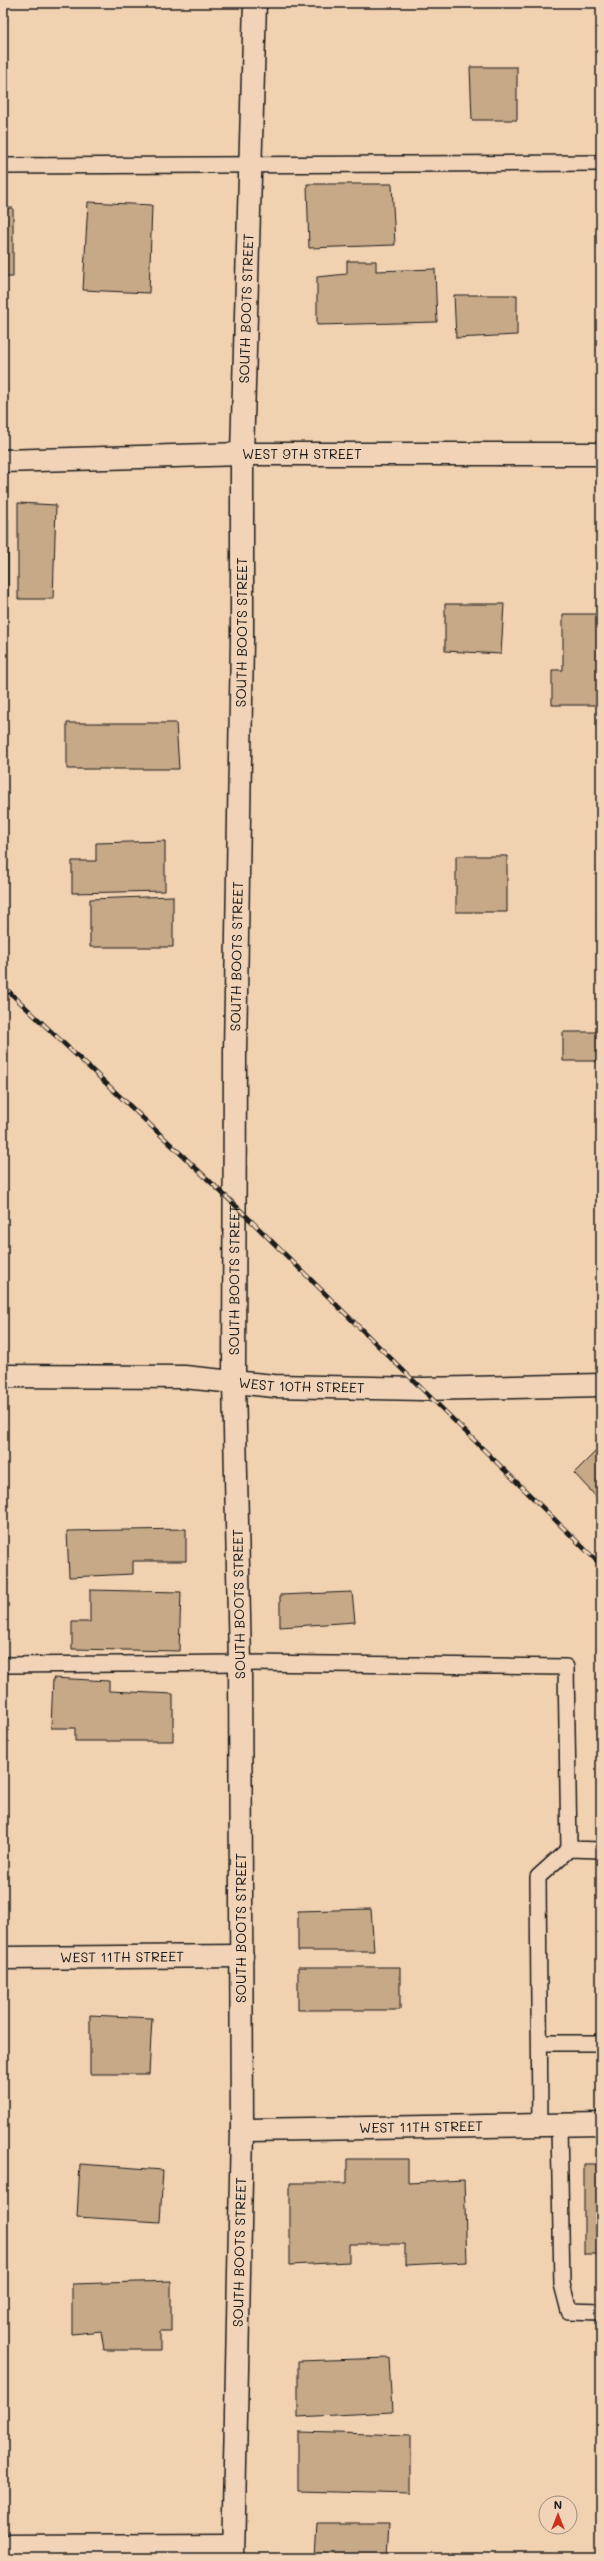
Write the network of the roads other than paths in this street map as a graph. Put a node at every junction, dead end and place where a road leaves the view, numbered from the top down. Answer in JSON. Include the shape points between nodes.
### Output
{"nodes":[{"id":1,"x":255,"y":3,"type":"edge"},
{"id":2,"x":601,"y":163,"type":"edge"},
{"id":3,"x":250,"y":164,"type":"junction"},
{"id":4,"x":3,"y":166,"type":"edge"},
{"id":5,"x":242,"y":454,"type":"junction"},
{"id":6,"x":601,"y":454,"type":"edge"},
{"id":7,"x":3,"y":461,"type":"edge"},
{"id":8,"x":3,"y":1376,"type":"edge"},
{"id":9,"x":234,"y":1382,"type":"junction"},
{"id":10,"x":601,"y":1385,"type":"edge"},
{"id":11,"x":240,"y":1663,"type":"junction"},
{"id":12,"x":3,"y":1665,"type":"edge"},
{"id":13,"x":569,"y":1849,"type":"junction"},
{"id":14,"x":601,"y":1850,"type":"edge"},
{"id":15,"x":242,"y":1956,"type":"junction"},
{"id":16,"x":3,"y":1958,"type":"edge"},
{"id":17,"x":540,"y":2043,"type":"junction"},
{"id":18,"x":601,"y":2043,"type":"edge"},
{"id":19,"x":601,"y":2124,"type":"edge"},
{"id":20,"x":550,"y":2125,"type":"junction"},
{"id":21,"x":242,"y":2130,"type":"junction"},
{"id":22,"x":601,"y":2312,"type":"edge"},
{"id":23,"x":3,"y":2546,"type":"edge"},
{"id":24,"x":232,"y":2551,"type":"edge"}],
"edges":[{"from":1,"to":3,"type":"street","name":"SOUTH BOOTS STREET"},
{"from":2,"to":3,"type":"lane"},
{"from":3,"to":4,"type":"lane"},
{"from":3,"to":5,"type":"street","name":"SOUTH BOOTS STREET"},
{"from":5,"to":6,"type":"street","name":"WEST 9TH STREET"},
{"from":5,"to":7,"type":"street","name":"WEST 9TH STREET"},
{"from":5,"to":9,"type":"street","name":"SOUTH BOOTS STREET"},
{"from":8,"to":9,"type":"street","name":"WEST 10TH STREET","via":[[184,1377]]},
{"from":9,"to":10,"type":"street","name":"WEST 10TH STREET","via":[[274,1386],[423,1389]]},
{"from":9,"to":11,"type":"street","name":"SOUTH BOOTS STREET"},
{"from":11,"to":12,"type":"lane"},
{"from":11,"to":13,"type":"lane","via":[[566,1667]]},
{"from":11,"to":15,"type":"street","name":"SOUTH BOOTS STREET"},
{"from":13,"to":14,"type":"lane"},
{"from":13,"to":17,"type":"lane","via":[[538,1877]]},
{"from":15,"to":16,"type":"street","name":"WEST 11TH STREET"},
{"from":15,"to":21,"type":"street","name":"SOUTH BOOTS STREET"},
{"from":17,"to":18,"type":"lane"},
{"from":17,"to":20,"type":"lane"},
{"from":19,"to":20,"type":"street","name":"WEST 11TH STREET"},
{"from":20,"to":21,"type":"street","name":"WEST 11TH STREET"},
{"from":20,"to":22,"type":"lane","via":[[562,2284],[569,2311]]},
{"from":21,"to":24,"type":"street","name":"SOUTH BOOTS STREET"},
{"from":23,"to":24,"type":"street"}]}
